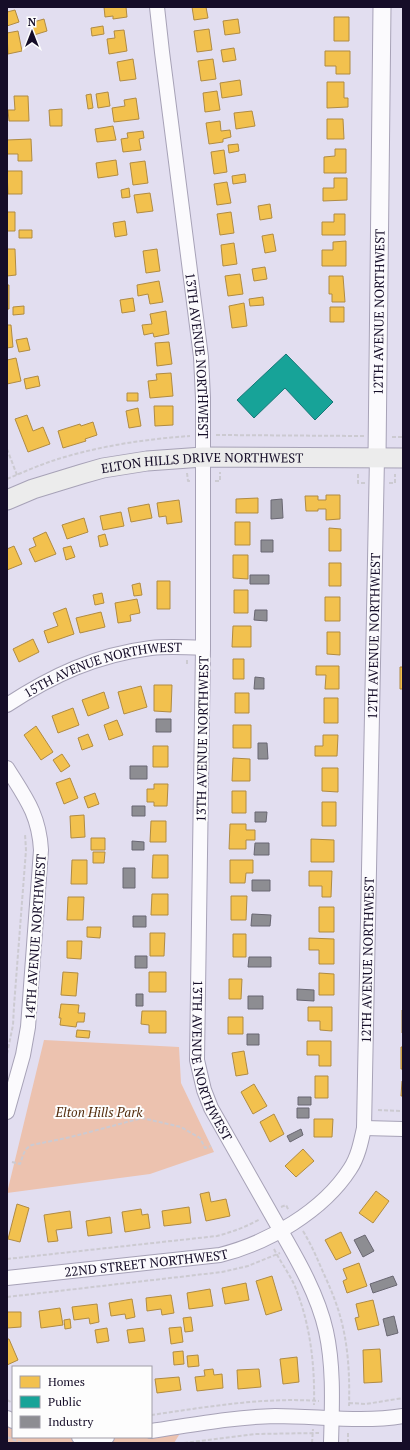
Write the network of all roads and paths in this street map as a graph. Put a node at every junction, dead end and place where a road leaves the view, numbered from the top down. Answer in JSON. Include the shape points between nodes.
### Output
{"nodes":[{"id":1,"x":157,"y":7,"type":"edge"},
{"id":2,"x":382,"y":7,"type":"edge"},
{"id":3,"x":221,"y":435,"type":"dead end"},
{"id":4,"x":358,"y":436,"type":"dead end"},
{"id":5,"x":187,"y":437,"type":"dead end"},
{"id":6,"x":395,"y":437,"type":"dead end"},
{"id":7,"x":403,"y":437,"type":"edge"},
{"id":8,"x":7,"y":450,"type":"edge"},
{"id":9,"x":203,"y":457,"type":"junction"},
{"id":10,"x":376,"y":457,"type":"junction"},
{"id":11,"x":403,"y":458,"type":"edge"},
{"id":12,"x":17,"y":475,"type":"junction"},
{"id":13,"x":7,"y":479,"type":"edge"},
{"id":14,"x":8,"y":498,"type":"edge"},
{"id":15,"x":203,"y":648,"type":"junction"},
{"id":16,"x":7,"y":705,"type":"edge"},
{"id":17,"x":7,"y":768,"type":"edge"},
{"id":18,"x":24,"y":832,"type":"dead end"},
{"id":19,"x":7,"y":1054,"type":"edge"},
{"id":20,"x":7,"y":1112,"type":"edge"},
{"id":21,"x":364,"y":1128,"type":"junction"},
{"id":22,"x":403,"y":1129,"type":"edge"},
{"id":23,"x":211,"y":1146,"type":"dead end"},
{"id":24,"x":12,"y":1162,"type":"dead end"},
{"id":25,"x":258,"y":1220,"type":"dead end"},
{"id":26,"x":280,"y":1230,"type":"junction"},
{"id":27,"x":7,"y":1259,"type":"edge"},
{"id":28,"x":7,"y":1278,"type":"edge"},
{"id":29,"x":7,"y":1297,"type":"edge"},
{"id":30,"x":403,"y":1398,"type":"edge"},
{"id":31,"x":314,"y":1400,"type":"dead end"},
{"id":32,"x":349,"y":1403,"type":"dead end"},
{"id":33,"x":403,"y":1416,"type":"edge"},
{"id":34,"x":331,"y":1417,"type":"junction"},
{"id":35,"x":152,"y":1431,"type":"edge"},
{"id":36,"x":348,"y":1434,"type":"dead end"},
{"id":37,"x":7,"y":1437,"type":"edge"},
{"id":38,"x":22,"y":1443,"type":"edge"},
{"id":39,"x":184,"y":1443,"type":"edge"},
{"id":40,"x":312,"y":1443,"type":"edge"},
{"id":41,"x":331,"y":1443,"type":"edge"},
{"id":42,"x":348,"y":1443,"type":"edge"}],
"edges":[{"from":1,"to":9,"type":"street","name":"13TH AVENUE NORTHWEST","via":[[201,357]]},
{"from":2,"to":10,"type":"street","name":"12TH AVENUE NORTHWEST"},
{"from":3,"to":4,"type":"path"},
{"from":5,"to":12,"type":"path","via":[[149,440],[87,451],[51,461]]},
{"from":6,"to":7,"type":"path"},
{"from":8,"to":12,"type":"path"},
{"from":9,"to":10,"type":"main road","name":"ELTON HILLS DRIVE NORTHWEST"},
{"from":9,"to":14,"type":"main road","name":"ELTON HILLS DRIVE NORTHWEST","via":[[147,461],[103,468]]},
{"from":9,"to":15,"type":"street","name":"13TH AVENUE NORTHWEST"},
{"from":10,"to":11,"type":"main road","name":"ELTON HILLS DRIVE NORTHWEST"},
{"from":10,"to":21,"type":"street","name":"12TH AVENUE NORTHWEST"},
{"from":12,"to":13,"type":"path"},
{"from":15,"to":16,"type":"street","name":"15TH AVENUE NORTHWEST","via":[[151,648],[92,661],[43,682]]},
{"from":15,"to":26,"type":"street","name":"13TH AVENUE NORTHWEST","via":[[197,1060],[211,1108]]},
{"from":17,"to":20,"type":"street","name":"14TH AVENUE NORTHWEST","via":[[38,823],[41,850],[28,1027]]},
{"from":18,"to":19,"type":"path","via":[[26,850],[13,1025]]},
{"from":21,"to":22,"type":"street"},
{"from":21,"to":26,"type":"street","name":"12TH AVENUE NORTHWEST","via":[[351,1168],[337,1185],[322,1201]]},
{"from":23,"to":24,"type":"path","via":[[205,1148],[200,1138],[181,1127],[142,1118],[32,1145],[24,1151],[20,1164]]},
{"from":25,"to":27,"type":"path","via":[[217,1236]]},
{"from":26,"to":28,"type":"street","name":"22ND STREET NORTHWEST","via":[[257,1243],[220,1255]]},
{"from":26,"to":34,"type":"street","name":"13TH AVENUE NORTHWEST","via":[[321,1311],[331,1376]]},
{"from":29,"to":31,"type":"path","via":[[222,1272],[277,1255],[293,1283],[306,1324],[311,1350]]},
{"from":30,"to":32,"type":"path","via":[[366,1404]]},
{"from":33,"to":34,"type":"street","via":[[366,1419]]},
{"from":34,"to":35,"type":"street","via":[[234,1418]]},
{"from":34,"to":41,"type":"street","name":"13TH AVENUE NORTHWEST"},
{"from":36,"to":42,"type":"path"},
{"from":37,"to":38,"type":"path"},
{"from":39,"to":40,"type":"path","via":[[254,1434],[313,1433]]}]}
